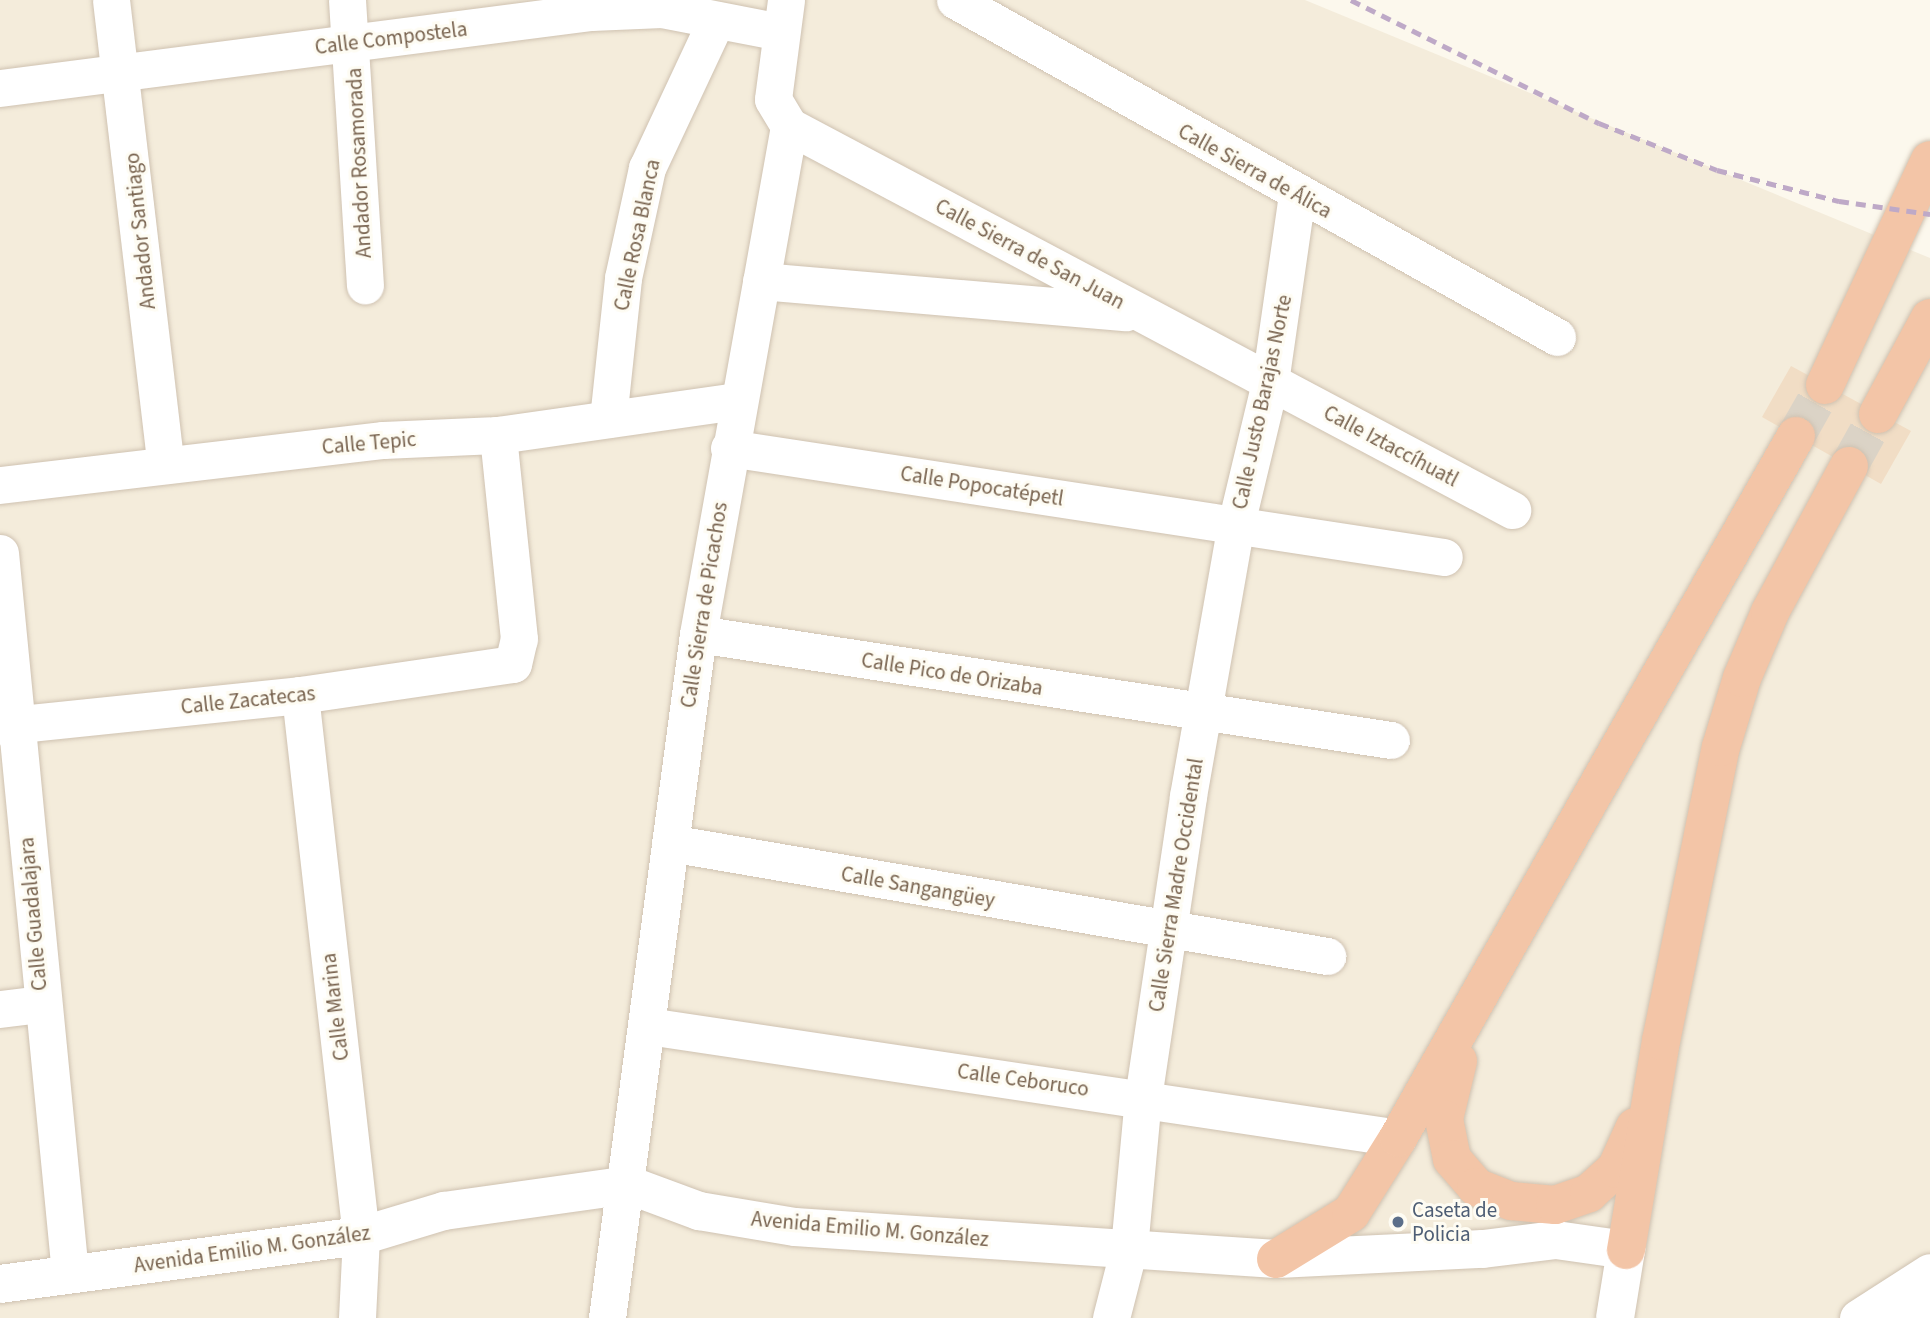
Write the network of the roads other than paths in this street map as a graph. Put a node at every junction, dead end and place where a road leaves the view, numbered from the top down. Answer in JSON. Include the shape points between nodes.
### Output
{"nodes":[{"id":1,"x":111,"y":0,"type":"edge"},
{"id":2,"x":347,"y":0,"type":"edge"},
{"id":3,"x":956,"y":0,"type":"edge"},
{"id":4,"x":591,"y":6,"type":"edge"},
{"id":5,"x":783,"y":16,"type":"edge"},
{"id":6,"x":715,"y":23,"type":"junction"},
{"id":7,"x":353,"y":43,"type":"junction"},
{"id":8,"x":122,"y":74,"type":"junction"},
{"id":9,"x":0,"y":88,"type":"edge"},
{"id":10,"x":789,"y":126,"type":"junction"},
{"id":11,"x":1930,"y":160,"type":"edge"},
{"id":12,"x":1297,"y":195,"type":"junction"},
{"id":13,"x":1930,"y":196,"type":"edge"},
{"id":14,"x":761,"y":281,"type":"junction"},
{"id":15,"x":365,"y":285,"type":"dead end"},
{"id":16,"x":1142,"y":314,"type":"junction"},
{"id":17,"x":1930,"y":318,"type":"edge"},
{"id":18,"x":1557,"y":337,"type":"dead end"},
{"id":19,"x":1270,"y":382,"type":"junction"},
{"id":20,"x":738,"y":401,"type":"junction"},
{"id":21,"x":1878,"y":414,"type":"tunnel mouth"},
{"id":22,"x":608,"y":419,"type":"junction"},
{"id":23,"x":498,"y":435,"type":"junction"},
{"id":24,"x":1796,"y":436,"type":"tunnel mouth"},
{"id":25,"x":729,"y":448,"type":"junction"},
{"id":26,"x":165,"y":463,"type":"junction"},
{"id":27,"x":1849,"y":466,"type":"tunnel mouth"},
{"id":28,"x":0,"y":485,"type":"edge"},
{"id":29,"x":1512,"y":510,"type":"dead end"},
{"id":30,"x":1236,"y":524,"type":"junction"},
{"id":31,"x":0,"y":553,"type":"edge"},
{"id":32,"x":1444,"y":557,"type":"dead end"},
{"id":33,"x":698,"y":634,"type":"junction"},
{"id":34,"x":300,"y":695,"type":"junction"},
{"id":35,"x":1206,"y":713,"type":"junction"},
{"id":36,"x":8,"y":725,"type":"edge"},
{"id":37,"x":1391,"y":740,"type":"dead end"},
{"id":38,"x":670,"y":843,"type":"junction"},
{"id":39,"x":1167,"y":932,"type":"junction"},
{"id":40,"x":1327,"y":956,"type":"dead end"},
{"id":41,"x":1486,"y":991,"type":"junction"},
{"id":42,"x":41,"y":1004,"type":"junction"},
{"id":43,"x":0,"y":1009,"type":"edge"},
{"id":44,"x":648,"y":1026,"type":"junction"},
{"id":45,"x":1661,"y":1041,"type":"junction"},
{"id":46,"x":1143,"y":1098,"type":"junction"},
{"id":47,"x":1398,"y":1138,"type":"junction"},
{"id":48,"x":629,"y":1185,"type":"junction"},
{"id":49,"x":362,"y":1236,"type":"junction"},
{"id":50,"x":1129,"y":1248,"type":"junction"},
{"id":51,"x":1626,"y":1251,"type":"junction"},
{"id":52,"x":1276,"y":1259,"type":"junction"},
{"id":53,"x":1930,"y":1272,"type":"edge"},
{"id":54,"x":69,"y":1274,"type":"junction"},
{"id":55,"x":0,"y":1284,"type":"edge"},
{"id":56,"x":1930,"y":1305,"type":"edge"},
{"id":57,"x":1869,"y":1315,"type":"edge"},
{"id":58,"x":357,"y":1318,"type":"edge"},
{"id":59,"x":607,"y":1318,"type":"edge"},
{"id":60,"x":1111,"y":1318,"type":"edge"},
{"id":61,"x":1615,"y":1318,"type":"edge"},
{"id":62,"x":1910,"y":1318,"type":"edge"}],
"edges":[{"from":1,"to":8,"type":"street","name":"Andador Santiago"},
{"from":2,"to":7,"type":"street","name":"Andador Rosamorada"},
{"from":3,"to":12,"type":"street","name":"Calle Sierra de Álica"},
{"from":4,"to":6,"type":"street","name":"Calle Compostela","via":[[662,9]]},
{"from":4,"to":7,"type":"street","name":"Calle Compostela"},
{"from":5,"to":6,"type":"street","name":"Calle Compostela"},
{"from":5,"to":10,"type":"street","via":[[773,99]]},
{"from":6,"to":22,"type":"street","name":"Calle Rosa Blanca","via":[[647,168],[623,278]]},
{"from":7,"to":8,"type":"street","name":"Calle Compostela"},
{"from":7,"to":15,"type":"street","name":"Andador Rosamorada"},
{"from":8,"to":9,"type":"street","name":"Calle Compostela"},
{"from":8,"to":26,"type":"street","name":"Andador Santiago"},
{"from":10,"to":14,"type":"street","name":"Calle Sierra de Picachos"},
{"from":10,"to":16,"type":"street","name":"Calle Sierra de San Juan"},
{"from":11,"to":13,"type":"highway","via":[[1825,386]]},
{"from":12,"to":18,"type":"street","name":"Calle Sierra de Álica"},
{"from":12,"to":19,"type":"street","name":"Calle Justo Barajas Norte"},
{"from":14,"to":16,"type":"street"},
{"from":14,"to":20,"type":"street","name":"Calle Sierra de Picachos"},
{"from":16,"to":19,"type":"street","name":"Calle Sierra de San Juan"},
{"from":17,"to":21,"type":"highway"},
{"from":19,"to":29,"type":"street","name":"Calle Iztaccíhuatl"},
{"from":19,"to":30,"type":"street","name":"Calle Justo Barajas Norte"},
{"from":20,"to":22,"type":"street","name":"Calle Tepic"},
{"from":20,"to":25,"type":"street","name":"Calle Sierra de Picachos"},
{"from":22,"to":23,"type":"street","name":"Calle Tepic"},
{"from":23,"to":26,"type":"street","name":"Calle Tepic","via":[[383,440]]},
{"from":23,"to":34,"type":"street","name":"Calle Zacatecas","via":[[519,639],[513,664]]},
{"from":24,"to":41,"type":"highway"},
{"from":25,"to":30,"type":"street","name":"Calle Popocatépetl"},
{"from":25,"to":33,"type":"street","name":"Calle Sierra de Picachos"},
{"from":26,"to":28,"type":"street","name":"Calle Tepic"},
{"from":27,"to":45,"type":"highway","via":[[1770,611],[1742,677],[1721,747]]},
{"from":30,"to":32,"type":"street","name":"Calle Popocatépetl"},
{"from":30,"to":35,"type":"street","name":"Calle Sierra Madre Occidental"},
{"from":31,"to":36,"type":"street","name":"Calle Guadalajara"},
{"from":33,"to":35,"type":"street","name":"Calle Pico de Orizaba"},
{"from":33,"to":38,"type":"street","name":"Calle Sierra de Picachos"},
{"from":34,"to":36,"type":"street","name":"Calle Zacatecas"},
{"from":34,"to":49,"type":"street","name":"Calle Marina"},
{"from":35,"to":37,"type":"street","name":"Calle Pico de Orizaba"},
{"from":35,"to":39,"type":"street","name":"Calle Sierra Madre Occidental"},
{"from":36,"to":42,"type":"street","name":"Calle Guadalajara"},
{"from":38,"to":39,"type":"street","name":"Calle Sangangüey"},
{"from":38,"to":44,"type":"street","name":"Calle Sierra de Picachos"},
{"from":39,"to":40,"type":"street","name":"Calle Sangangüey"},
{"from":39,"to":46,"type":"street","name":"Calle Sierra Madre Occidental"},
{"from":41,"to":45,"type":"highway","via":[[1450,1079],[1444,1119],[1452,1159],[1476,1187],[1511,1201],[1555,1205],[1589,1194],[1616,1169]]},
{"from":41,"to":47,"type":"highway"},
{"from":42,"to":43,"type":"street"},
{"from":42,"to":54,"type":"street","name":"Calle Guadalajara"},
{"from":44,"to":46,"type":"street","name":"Calle Ceboruco"},
{"from":44,"to":48,"type":"street","name":"Calle Sierra de Picachos"},
{"from":45,"to":51,"type":"highway"},
{"from":46,"to":47,"type":"street","name":"Calle Ceboruco"},
{"from":46,"to":50,"type":"street","name":"Calle Sierra Madre Occidental"},
{"from":47,"to":52,"type":"highway","via":[[1350,1213]]},
{"from":48,"to":49,"type":"street","name":"Avenida Emilio M. González","via":[[444,1211]]},
{"from":48,"to":50,"type":"street","name":"Avenida Emilio M. González","via":[[699,1211],[795,1227]]},
{"from":48,"to":59,"type":"street","name":"Calle Sierra de Picachos"},
{"from":49,"to":54,"type":"street","name":"Avenida Emilio M. González"},
{"from":49,"to":58,"type":"street","name":"Calle Marina"},
{"from":50,"to":52,"type":"street","name":"Avenida Emilio M. González"},
{"from":50,"to":60,"type":"street"},
{"from":51,"to":52,"type":"street","name":"Avenida Emilio M. González","via":[[1556,1240],[1483,1250]]},
{"from":51,"to":61,"type":"street"},
{"from":53,"to":57,"type":"street"},
{"from":54,"to":55,"type":"street","name":"Avenida Emilio M. González"},
{"from":56,"to":62,"type":"street"}]}
